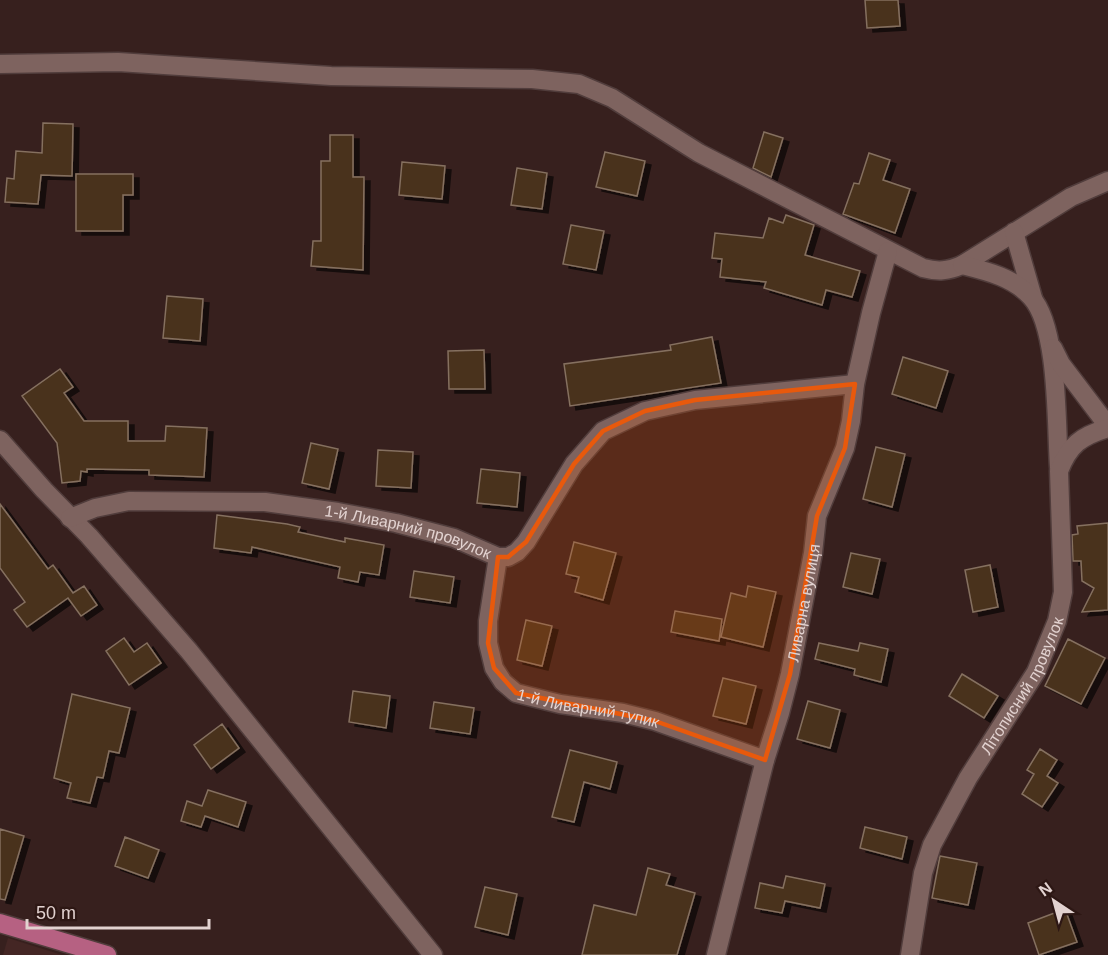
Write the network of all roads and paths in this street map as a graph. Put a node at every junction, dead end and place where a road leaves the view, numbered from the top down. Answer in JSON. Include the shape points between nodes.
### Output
{"nodes":[{"id":1,"x":0,"y":64,"type":"edge"},
{"id":2,"x":1108,"y":182,"type":"edge"},
{"id":3,"x":1014,"y":231,"type":"junction"},
{"id":4,"x":888,"y":251,"type":"junction"},
{"id":5,"x":962,"y":265,"type":"junction"},
{"id":6,"x":1033,"y":298,"type":"junction"},
{"id":7,"x":1052,"y":347,"type":"junction"},
{"id":8,"x":855,"y":384,"type":"junction"},
{"id":9,"x":1108,"y":427,"type":"edge"},
{"id":10,"x":0,"y":440,"type":"edge"},
{"id":11,"x":1059,"y":471,"type":"junction"},
{"id":12,"x":70,"y":518,"type":"junction"},
{"id":13,"x":498,"y":557,"type":"junction"},
{"id":14,"x":765,"y":760,"type":"junction"},
{"id":15,"x":0,"y":923,"type":"edge"},
{"id":16,"x":107,"y":955,"type":"edge"},
{"id":17,"x":433,"y":955,"type":"edge"},
{"id":18,"x":716,"y":955,"type":"edge"},
{"id":19,"x":910,"y":955,"type":"edge"}],
"edges":[{"from":1,"to":4,"type":"street","via":[[118,62],[331,76],[532,79],[579,84],[612,98],[699,153]]},
{"from":2,"to":3,"type":"street","via":[[1071,197]]},
{"from":3,"to":5,"type":"street"},
{"from":3,"to":6,"type":"street"},
{"from":4,"to":5,"type":"street","via":[[931,270],[950,270]]},
{"from":4,"to":8,"type":"street","name":"Ливарна вулиця"},
{"from":5,"to":6,"type":"street","via":[[1010,281]]},
{"from":6,"to":7,"type":"street"},
{"from":7,"to":9,"type":"street"},
{"from":7,"to":11,"type":"street","name":"Літописний провулок"},
{"from":8,"to":13,"type":"street","name":"1-й Ливарний провулок","via":[[695,400],[645,411],[613,426],[603,431],[574,464],[526,542],[508,558]]},
{"from":8,"to":14,"type":"street","name":"Ливарна вулиця","via":[[845,447],[817,516],[790,674]]},
{"from":9,"to":11,"type":"street","via":[[1081,439],[1065,455]]},
{"from":10,"to":12,"type":"street"},
{"from":11,"to":19,"type":"street","name":"Літописний провулок","via":[[1063,592],[1057,621],[1036,672],[968,778],[932,845],[923,873]]},
{"from":12,"to":13,"type":"street","name":"1-й Ливарний провулок","via":[[129,501],[265,502],[406,526],[454,538]]},
{"from":12,"to":17,"type":"street","via":[[189,651]]},
{"from":13,"to":14,"type":"street","name":"1-й Ливарний тупик","via":[[488,644],[494,668],[502,682],[516,693],[655,721]]},
{"from":14,"to":18,"type":"street","name":"Ливарна вулиця"},
{"from":15,"to":16,"type":"main road"}]}
